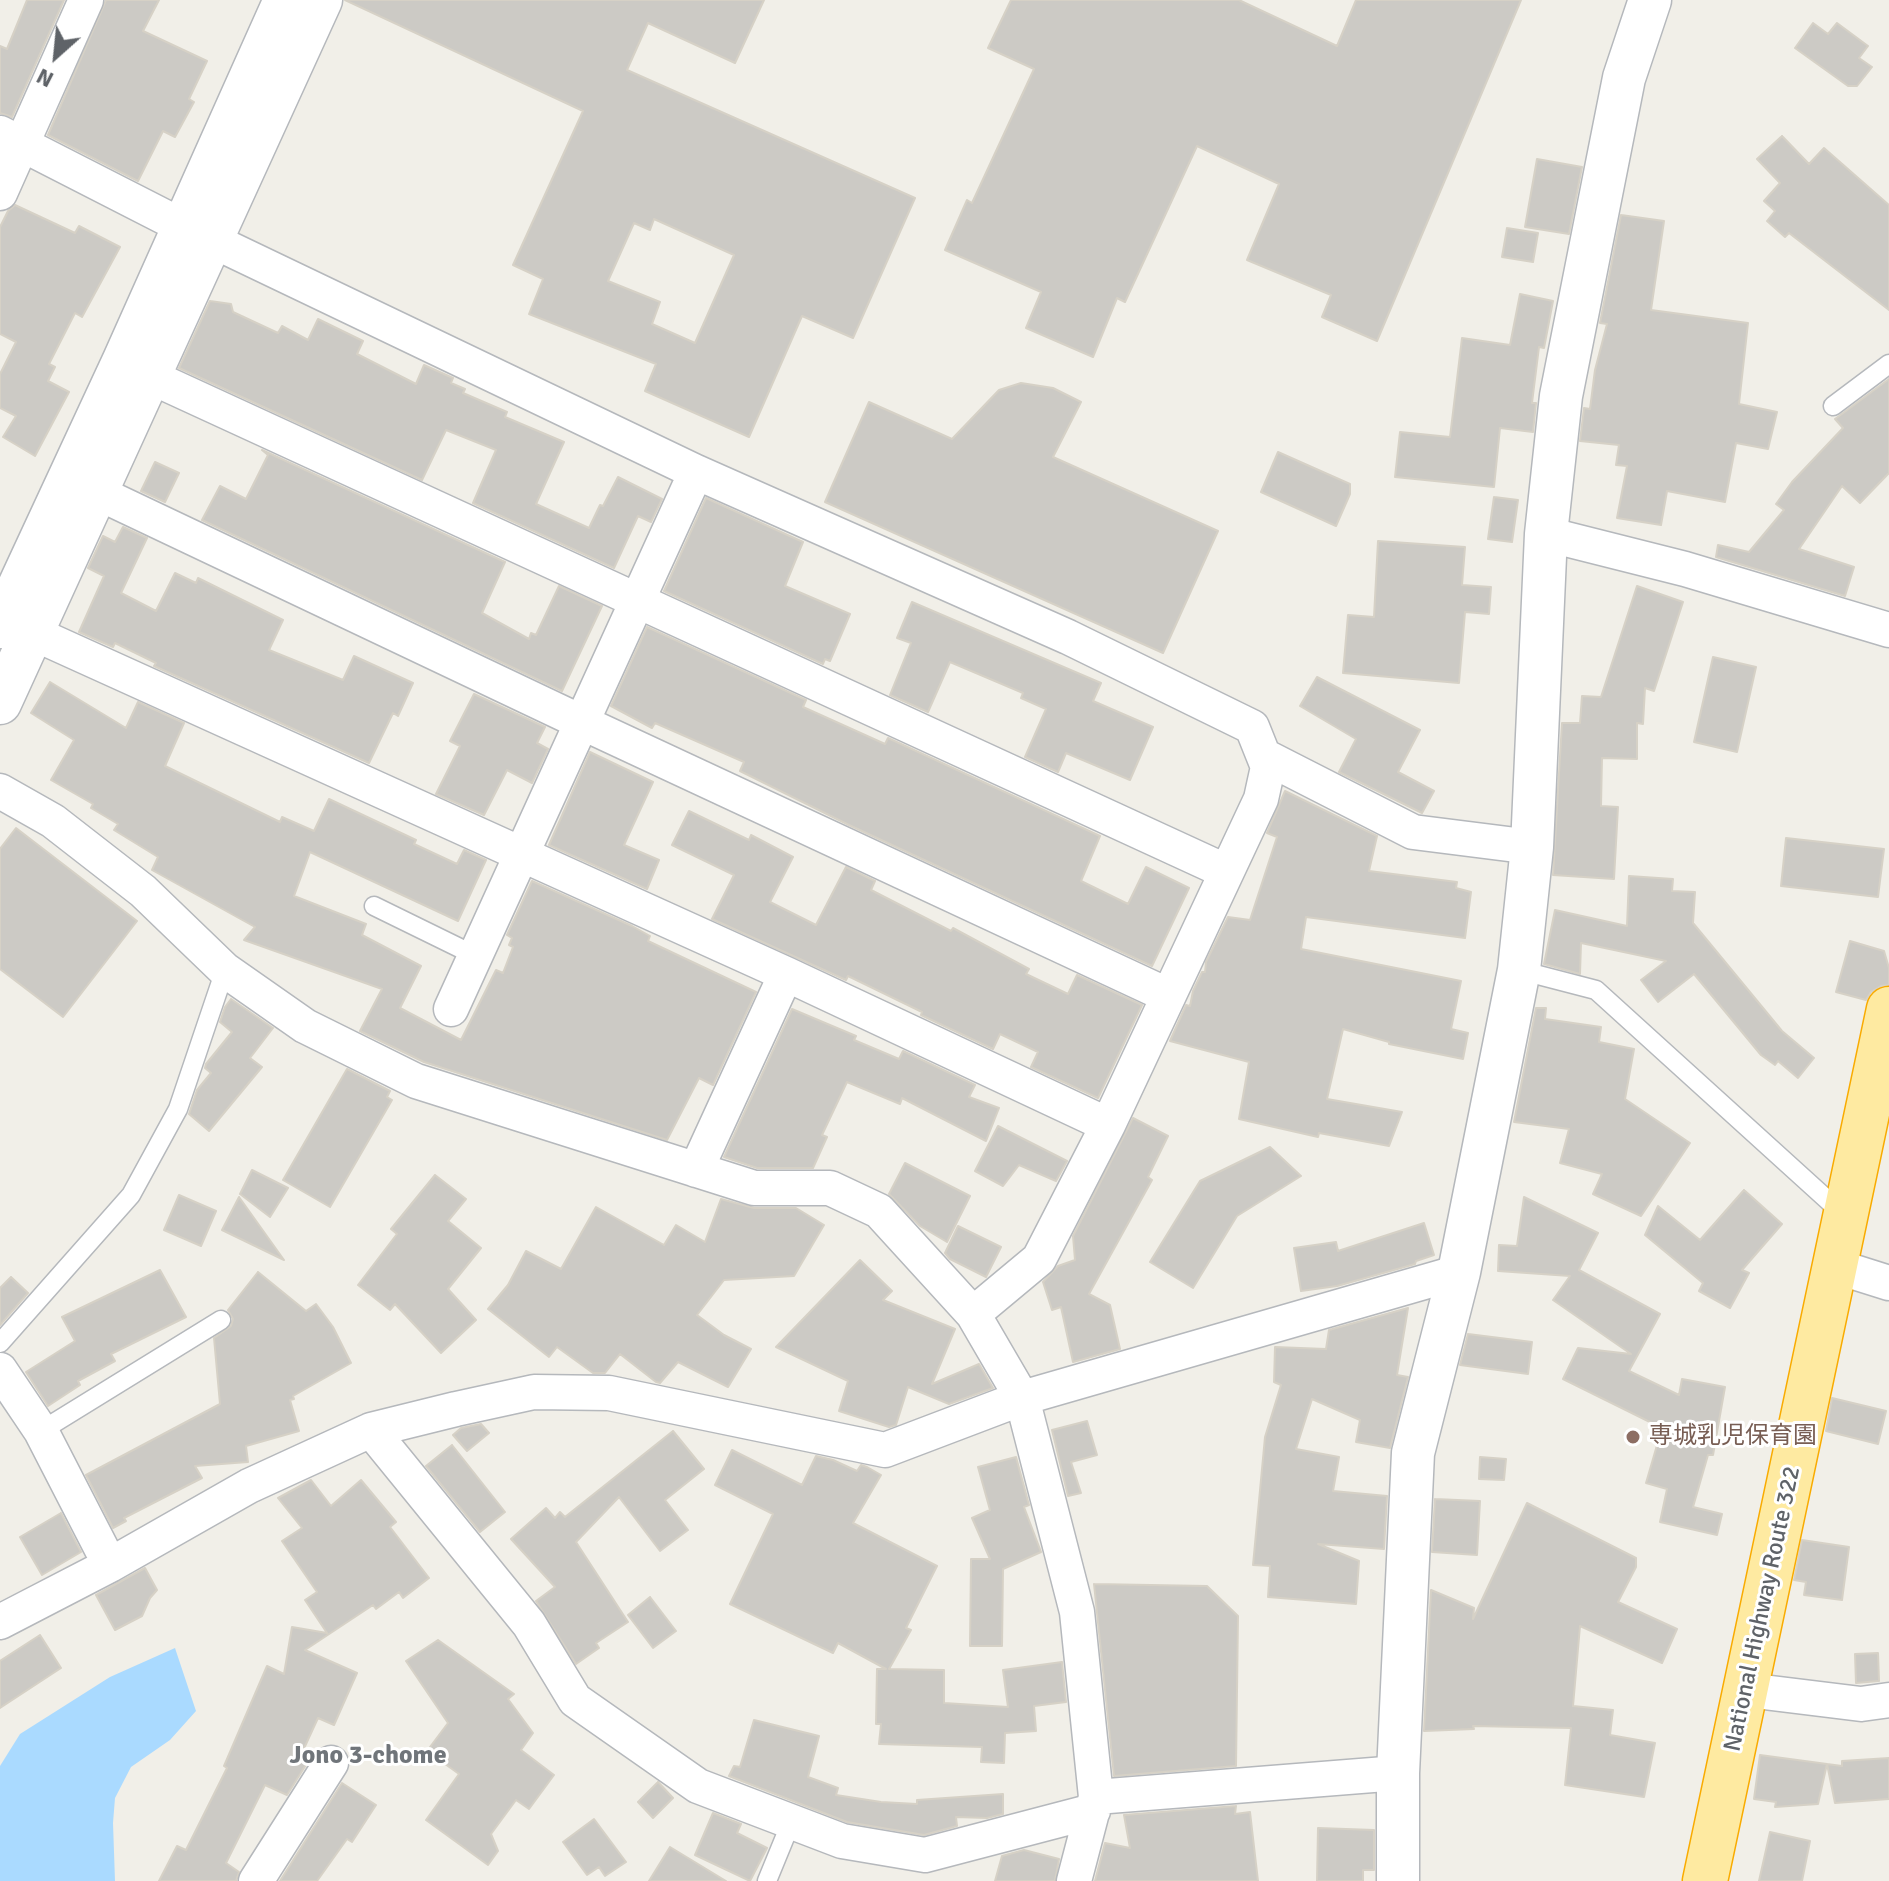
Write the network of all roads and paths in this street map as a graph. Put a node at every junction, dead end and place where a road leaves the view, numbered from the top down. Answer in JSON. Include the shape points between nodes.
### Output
{"nodes":[{"id":1,"x":86,"y":0,"type":"edge"},
{"id":2,"x":285,"y":0,"type":"edge"},
{"id":3,"x":321,"y":0,"type":"edge"},
{"id":4,"x":1650,"y":0,"type":"edge"},
{"id":5,"x":11,"y":139,"type":"edge"},
{"id":6,"x":0,"y":193,"type":"edge"},
{"id":7,"x":198,"y":234,"type":"junction"},
{"id":8,"x":1889,"y":364,"type":"edge"},
{"id":9,"x":149,"y":376,"type":"junction"},
{"id":10,"x":1833,"y":406,"type":"dead end"},
{"id":11,"x":696,"y":472,"type":"junction"},
{"id":12,"x":83,"y":486,"type":"junction"},
{"id":13,"x":1546,"y":534,"type":"junction"},
{"id":14,"x":637,"y":601,"type":"junction"},
{"id":15,"x":17,"y":630,"type":"edge"},
{"id":16,"x":1889,"y":630,"type":"edge"},
{"id":17,"x":0,"y":703,"type":"edge"},
{"id":18,"x":581,"y":722,"type":"junction"},
{"id":19,"x":1266,"y":757,"type":"junction"},
{"id":20,"x":0,"y":791,"type":"edge"},
{"id":21,"x":1532,"y":847,"type":"junction"},
{"id":22,"x":520,"y":854,"type":"junction"},
{"id":23,"x":1225,"y":871,"type":"junction"},
{"id":24,"x":374,"y":906,"type":"dead end"},
{"id":25,"x":474,"y":955,"type":"junction"},
{"id":26,"x":225,"y":970,"type":"junction"},
{"id":27,"x":1519,"y":970,"type":"junction"},
{"id":28,"x":786,"y":974,"type":"junction"},
{"id":29,"x":1167,"y":995,"type":"junction"},
{"id":30,"x":451,"y":1009,"type":"dead end"},
{"id":31,"x":1889,"y":1009,"type":"edge"},
{"id":32,"x":1108,"y":1125,"type":"junction"},
{"id":33,"x":696,"y":1170,"type":"junction"},
{"id":34,"x":1845,"y":1215,"type":"junction"},
{"id":35,"x":1835,"y":1266,"type":"junction"},
{"id":36,"x":1459,"y":1272,"type":"junction"},
{"id":37,"x":1889,"y":1283,"type":"edge"},
{"id":38,"x":973,"y":1314,"type":"junction"},
{"id":39,"x":221,"y":1320,"type":"dead end"},
{"id":40,"x":0,"y":1343,"type":"edge"},
{"id":41,"x":0,"y":1370,"type":"edge"},
{"id":42,"x":1022,"y":1398,"type":"junction"},
{"id":43,"x":371,"y":1430,"type":"junction"},
{"id":44,"x":41,"y":1431,"type":"junction"},
{"id":45,"x":110,"y":1565,"type":"junction"},
{"id":46,"x":0,"y":1622,"type":"edge"},
{"id":47,"x":1747,"y":1690,"type":"junction"},
{"id":48,"x":1889,"y":1700,"type":"edge"},
{"id":49,"x":331,"y":1763,"type":"dead end"},
{"id":50,"x":1398,"y":1773,"type":"junction"},
{"id":51,"x":1095,"y":1804,"type":"junction"},
{"id":52,"x":792,"y":1820,"type":"junction"},
{"id":53,"x":256,"y":1881,"type":"edge"},
{"id":54,"x":767,"y":1881,"type":"edge"},
{"id":55,"x":1074,"y":1881,"type":"edge"},
{"id":56,"x":1398,"y":1881,"type":"edge"},
{"id":57,"x":1705,"y":1881,"type":"edge"}],
"edges":[{"from":1,"to":5,"type":"street"},
{"from":2,"to":7,"type":"street"},
{"from":3,"to":7,"type":"street"},
{"from":4,"to":13,"type":"street","via":[[1624,78],[1561,396]]},
{"from":5,"to":6,"type":"street"},
{"from":5,"to":7,"type":"street"},
{"from":7,"to":9,"type":"street"},
{"from":7,"to":11,"type":"street"},
{"from":7,"to":12,"type":"street"},
{"from":8,"to":10,"type":"lane"},
{"from":9,"to":12,"type":"street"},
{"from":9,"to":14,"type":"street"},
{"from":11,"to":14,"type":"street"},
{"from":11,"to":19,"type":"street","via":[[1068,637],[1252,727]]},
{"from":12,"to":15,"type":"street"},
{"from":12,"to":18,"type":"street"},
{"from":13,"to":16,"type":"street"},
{"from":13,"to":21,"type":"street"},
{"from":14,"to":18,"type":"street"},
{"from":14,"to":23,"type":"street"},
{"from":15,"to":17,"type":"street"},
{"from":15,"to":22,"type":"street"},
{"from":18,"to":22,"type":"street"},
{"from":18,"to":29,"type":"street"},
{"from":19,"to":21,"type":"street","via":[[1413,832]]},
{"from":19,"to":23,"type":"street","via":[[1261,799]]},
{"from":20,"to":26,"type":"street","via":[[53,821],[143,891]]},
{"from":21,"to":27,"type":"street"},
{"from":22,"to":25,"type":"street"},
{"from":22,"to":28,"type":"street"},
{"from":23,"to":29,"type":"street"},
{"from":24,"to":25,"type":"lane"},
{"from":25,"to":30,"type":"street"},
{"from":26,"to":33,"type":"street","via":[[305,1026],[416,1081]]},
{"from":26,"to":40,"type":"lane","via":[[178,1109],[131,1195]]},
{"from":27,"to":34,"type":"lane","via":[[1596,990]]},
{"from":27,"to":36,"type":"street"},
{"from":28,"to":32,"type":"street"},
{"from":28,"to":33,"type":"street"},
{"from":29,"to":32,"type":"street"},
{"from":31,"to":34,"type":"highway","name":"National Highway Route 322"},
{"from":32,"to":38,"type":"street","via":[[1039,1259]]},
{"from":33,"to":38,"type":"street","via":[[754,1188],[830,1188],[879,1211]]},
{"from":34,"to":35,"type":"highway","name":"National Highway Route 322"},
{"from":35,"to":37,"type":"street"},
{"from":35,"to":47,"type":"highway","name":"National Highway Route 322"},
{"from":36,"to":42,"type":"street"},
{"from":36,"to":50,"type":"street","via":[[1413,1453]]},
{"from":38,"to":42,"type":"street"},
{"from":39,"to":44,"type":"lane"},
{"from":41,"to":44,"type":"street"},
{"from":42,"to":43,"type":"street","via":[[885,1450],[609,1393],[534,1392]]},
{"from":42,"to":51,"type":"street","via":[[1077,1612]]},
{"from":43,"to":45,"type":"street","via":[[249,1486]]},
{"from":43,"to":52,"type":"street","via":[[529,1624],[575,1700],[698,1786]]},
{"from":44,"to":45,"type":"street"},
{"from":45,"to":46,"type":"street"},
{"from":47,"to":48,"type":"street","via":[[1861,1704]]},
{"from":47,"to":57,"type":"highway","name":"National Highway Route 322"},
{"from":49,"to":53,"type":"street"},
{"from":50,"to":51,"type":"street"},
{"from":50,"to":56,"type":"street"},
{"from":51,"to":52,"type":"street","via":[[925,1855],[842,1841]]},
{"from":51,"to":55,"type":"street"},
{"from":52,"to":54,"type":"lane"}]}
